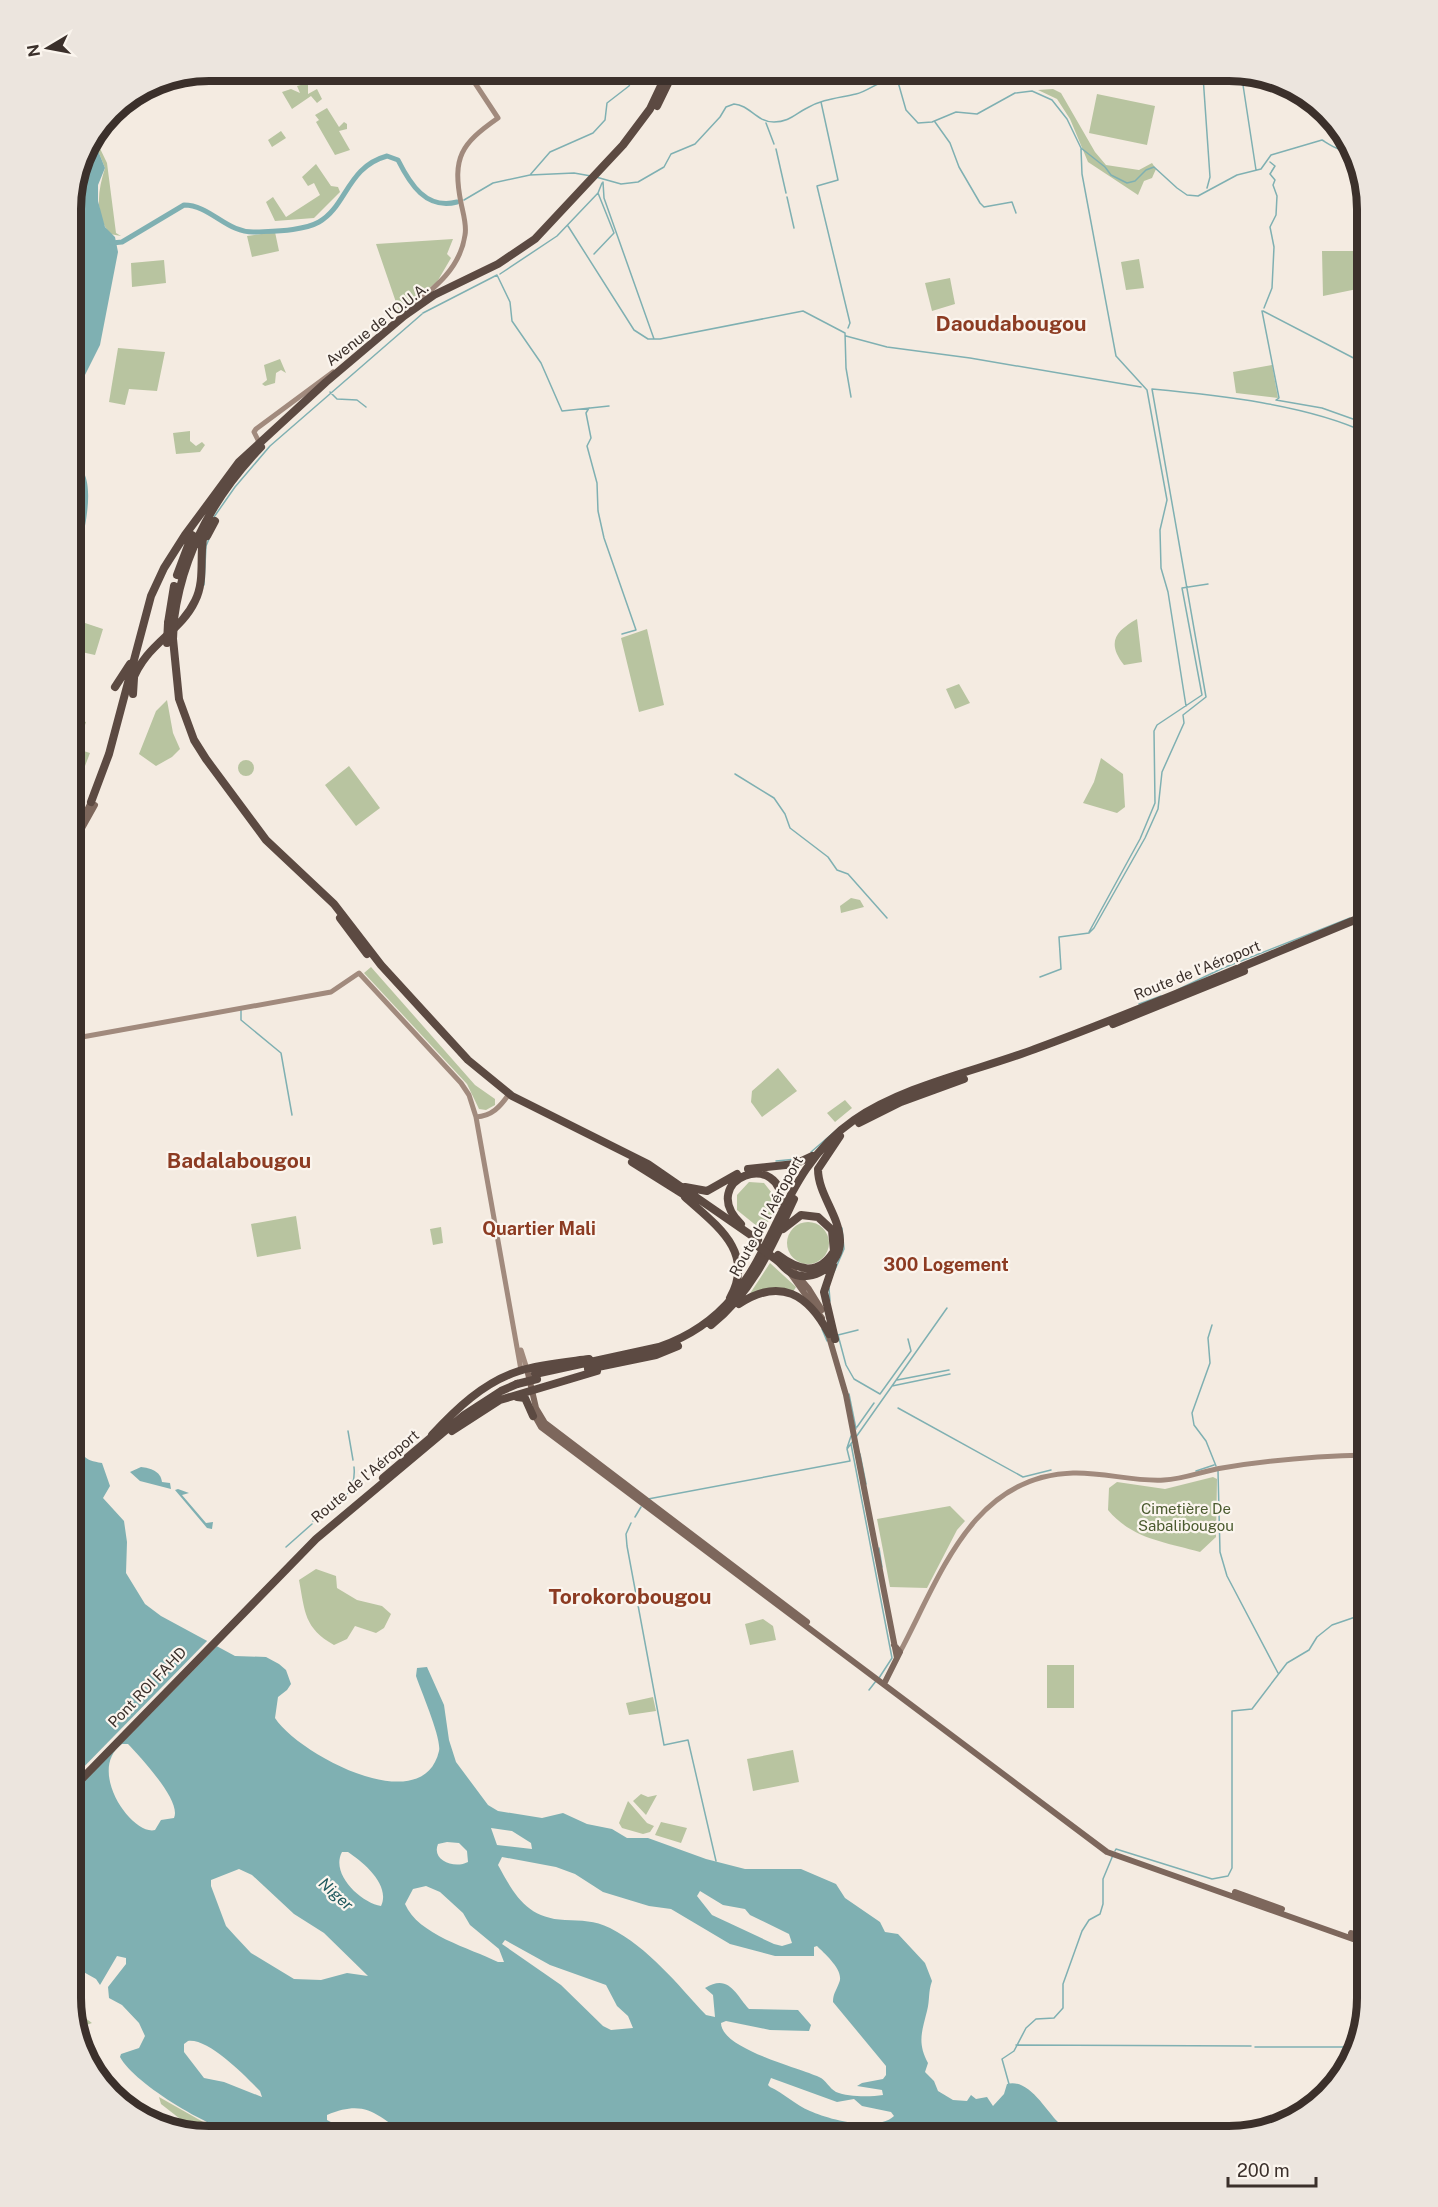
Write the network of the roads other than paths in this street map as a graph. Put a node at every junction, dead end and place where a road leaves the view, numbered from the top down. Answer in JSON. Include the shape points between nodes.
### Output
{"nodes":[{"id":1,"x":474,"y":81,"type":"edge"},
{"id":2,"x":663,"y":81,"type":"edge"},
{"id":3,"x":669,"y":81,"type":"edge"},
{"id":4,"x":602,"y":170,"type":"junction"},
{"id":5,"x":261,"y":444,"type":"junction"},
{"id":6,"x":210,"y":508,"type":"junction"},
{"id":7,"x":215,"y":521,"type":"dead end"},
{"id":8,"x":202,"y":549,"type":"junction"},
{"id":9,"x":133,"y":660,"type":"junction"},
{"id":10,"x":134,"y":675,"type":"junction"},
{"id":11,"x":115,"y":687,"type":"dead end"},
{"id":12,"x":133,"y":694,"type":"dead end"},
{"id":13,"x":93,"y":804,"type":"junction"},
{"id":14,"x":81,"y":825,"type":"edge"},
{"id":15,"x":81,"y":828,"type":"edge"},
{"id":16,"x":1357,"y":919,"type":"edge"},
{"id":17,"x":1357,"y":924,"type":"edge"},
{"id":18,"x":81,"y":1037,"type":"edge"},
{"id":19,"x":507,"y":1096,"type":"junction"},
{"id":20,"x":476,"y":1117,"type":"junction"},
{"id":21,"x":840,"y":1136,"type":"junction"},
{"id":22,"x":818,"y":1152,"type":"junction"},
{"id":23,"x":731,"y":1179,"type":"junction"},
{"id":24,"x":670,"y":1184,"type":"junction"},
{"id":25,"x":684,"y":1187,"type":"junction"},
{"id":26,"x":724,"y":1218,"type":"junction"},
{"id":27,"x":778,"y":1220,"type":"junction"},
{"id":28,"x":778,"y":1235,"type":"junction"},
{"id":29,"x":755,"y":1240,"type":"junction"},
{"id":30,"x":779,"y":1258,"type":"junction"},
{"id":31,"x":834,"y":1262,"type":"junction"},
{"id":32,"x":789,"y":1272,"type":"junction"},
{"id":33,"x":799,"y":1276,"type":"junction"},
{"id":34,"x":728,"y":1308,"type":"junction"},
{"id":35,"x":832,"y":1336,"type":"junction"},
{"id":36,"x":624,"y":1358,"type":"junction"},
{"id":37,"x":838,"y":1365,"type":"junction"},
{"id":38,"x":524,"y":1370,"type":"junction"},
{"id":39,"x":832,"y":1372,"type":"dead end"},
{"id":40,"x":843,"y":1382,"type":"junction"},
{"id":41,"x":529,"y":1392,"type":"junction"},
{"id":42,"x":512,"y":1397,"type":"junction"},
{"id":43,"x":533,"y":1416,"type":"junction"},
{"id":44,"x":426,"y":1445,"type":"junction"},
{"id":45,"x":1357,"y":1455,"type":"edge"},
{"id":46,"x":220,"y":1635,"type":"junction"},
{"id":47,"x":898,"y":1655,"type":"junction"},
{"id":48,"x":883,"y":1681,"type":"junction"},
{"id":49,"x":81,"y":1773,"type":"edge"},
{"id":50,"x":81,"y":1779,"type":"edge"},
{"id":51,"x":1113,"y":1853,"type":"junction"},
{"id":52,"x":1357,"y":1935,"type":"edge"},
{"id":53,"x":1357,"y":1940,"type":"edge"}],
"edges":[{"from":1,"to":5,"type":"main road","name":"Avenue de l'O.U.A.","via":[[498,118],[471,138],[461,153],[459,190],[465,236],[447,275],[439,286],[254,432]]},
{"from":2,"to":4,"type":"highway","name":"Avenue de l'O.U.A.","via":[[650,109]]},
{"from":3,"to":4,"type":"highway","name":"Avenue de l'O.U.A.","via":[[626,148]]},
{"from":4,"to":5,"type":"highway","name":"Avenue de l'O.U.A.","via":[[528,244],[498,264],[419,304]]},
{"from":5,"to":6,"type":"highway","name":"Avenue de l'O.U.A.","via":[[239,462]]},
{"from":6,"to":8,"type":"highway"},
{"from":6,"to":9,"type":"highway","via":[[164,568],[145,614]]},
{"from":6,"to":19,"type":"highway","bridge":true,"via":[[180,565],[171,621],[175,701],[192,741],[266,840],[334,904],[381,965],[468,1060]]},
{"from":7,"to":8,"type":"highway"},
{"from":8,"to":10,"type":"highway","via":[[196,599]]},
{"from":9,"to":11,"type":"highway"},
{"from":9,"to":13,"type":"highway"},
{"from":10,"to":12,"type":"highway"},
{"from":10,"to":13,"type":"highway","via":[[109,767]]},
{"from":13,"to":14,"type":"main road"},
{"from":13,"to":15,"type":"main road"},
{"from":16,"to":22,"type":"highway","name":"Route de l'Aéroport","via":[[1047,1045],[885,1103],[853,1121]]},
{"from":17,"to":21,"type":"highway","name":"Route de l'Aéroport","via":[[1065,1043],[901,1102]]},
{"from":18,"to":20,"type":"main road","via":[[331,992],[359,973],[461,1083]]},
{"from":19,"to":20,"type":"main road","via":[[498,1109],[486,1117]]},
{"from":19,"to":24,"type":"highway"},
{"from":19,"to":25,"type":"highway","via":[[648,1164]]},
{"from":20,"to":38,"type":"main road"},
{"from":21,"to":28,"type":"highway","name":"Route de l'Aéroport","via":[[801,1184]]},
{"from":21,"to":31,"type":"highway","via":[[818,1170],[839,1234]]},
{"from":22,"to":23,"type":"highway","via":[[804,1161],[748,1169]]},
{"from":22,"to":27,"type":"highway","name":"Route de l'Aéroport"},
{"from":23,"to":25,"type":"highway","via":[[707,1191]]},
{"from":23,"to":26,"type":"highway"},
{"from":24,"to":26,"type":"highway"},
{"from":24,"to":34,"type":"highway","via":[[722,1230],[736,1253],[736,1283]]},
{"from":25,"to":26,"type":"highway"},
{"from":26,"to":29,"type":"highway"},
{"from":27,"to":29,"type":"highway","via":[[782,1198],[774,1181],[754,1173],[739,1178],[730,1187],[729,1206]]},
{"from":27,"to":34,"type":"highway","name":"Route de l'Aéroport"},
{"from":28,"to":30,"type":"highway","via":[[795,1218],[810,1215],[826,1222],[835,1240],[829,1260],[816,1268],[795,1268]]},
{"from":28,"to":34,"type":"highway","name":"Route de l'Aéroport","via":[[755,1278]]},
{"from":29,"to":30,"type":"highway","bridge":true},
{"from":30,"to":32,"type":"highway"},
{"from":30,"to":33,"type":"main road"},
{"from":31,"to":33,"type":"highway","via":[[820,1272]]},
{"from":31,"to":35,"type":"highway","via":[[824,1292]]},
{"from":32,"to":33,"type":"highway"},
{"from":32,"to":35,"type":"main road","via":[[817,1308]]},
{"from":33,"to":35,"type":"main road","via":[[816,1299]]},
{"from":34,"to":35,"type":"highway","via":[[758,1293],[791,1293],[807,1303]]},
{"from":34,"to":36,"type":"highway","name":"Route de l'Aéroport","via":[[690,1340],[656,1355]]},
{"from":35,"to":37,"type":"main road"},
{"from":35,"to":40,"type":"main road"},
{"from":36,"to":38,"type":"highway"},
{"from":36,"to":41,"type":"highway"},
{"from":36,"to":44,"type":"highway","name":"Route de l'Aéroport","via":[[516,1382],[480,1398]]},
{"from":37,"to":39,"type":"main road"},
{"from":37,"to":40,"type":"main road"},
{"from":38,"to":41,"type":"main road"},
{"from":38,"to":44,"type":"highway","via":[[501,1378],[472,1397]]},
{"from":40,"to":47,"type":"main road","via":[[892,1642]]},
{"from":41,"to":42,"type":"highway"},
{"from":41,"to":43,"type":"main road"},
{"from":41,"to":48,"type":"main road","via":[[545,1423]]},
{"from":42,"to":43,"type":"highway","via":[[525,1398]]},
{"from":42,"to":44,"type":"highway","via":[[486,1407]]},
{"from":43,"to":48,"type":"main road","via":[[550,1434]]},
{"from":44,"to":46,"type":"highway","name":"Route de l'Aéroport","via":[[316,1539]]},
{"from":45,"to":47,"type":"main road","via":[[1217,1468],[1164,1480],[1097,1473],[1048,1475],[1011,1488],[972,1523]]},
{"from":46,"to":49,"type":"highway","name":"Pont ROI FAHD"},
{"from":46,"to":50,"type":"highway"},
{"from":47,"to":48,"type":"main road"},
{"from":48,"to":51,"type":"main road"},
{"from":51,"to":52,"type":"main road"},
{"from":51,"to":53,"type":"main road"}]}
